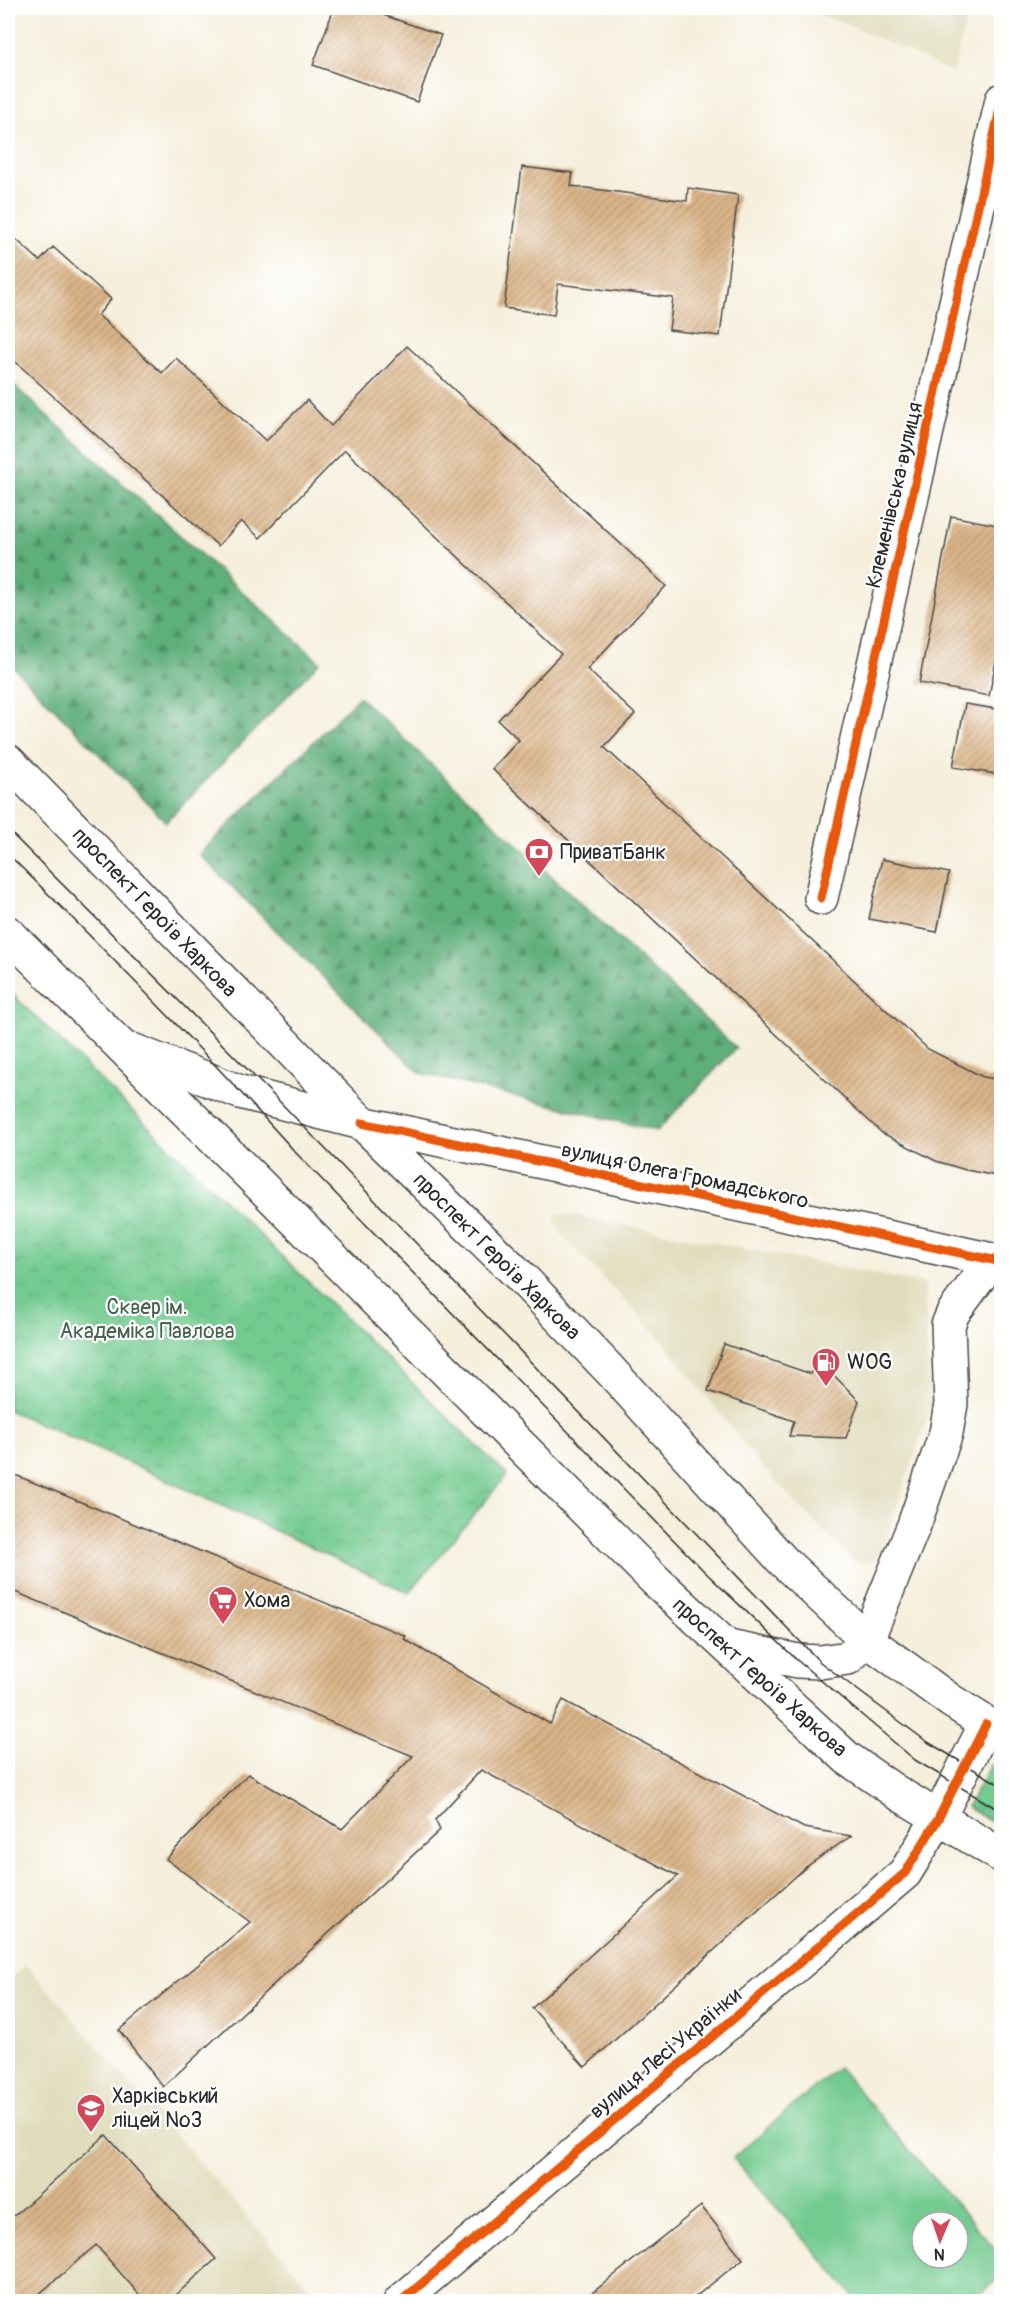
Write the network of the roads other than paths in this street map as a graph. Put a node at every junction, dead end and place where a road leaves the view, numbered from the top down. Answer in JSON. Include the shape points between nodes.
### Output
{"nodes":[{"id":1,"x":1002,"y":99,"type":"edge"},
{"id":2,"x":8,"y":760,"type":"edge"},
{"id":3,"x":821,"y":898,"type":"dead end"},
{"id":4,"x":8,"y":933,"type":"edge"},
{"id":5,"x":122,"y":1047,"type":"junction"},
{"id":6,"x":362,"y":1123,"type":"junction"},
{"id":7,"x":997,"y":1261,"type":"edge"},
{"id":8,"x":867,"y":1640,"type":"junction"},
{"id":9,"x":728,"y":1647,"type":"junction"},
{"id":10,"x":994,"y":1728,"type":"edge"},
{"id":11,"x":938,"y":1819,"type":"junction"},
{"id":12,"x":1002,"y":1856,"type":"edge"},
{"id":13,"x":400,"y":2301,"type":"edge"}],
"edges":[{"from":1,"to":3,"type":"main road","name":"Клеменівська вулиця"},
{"from":2,"to":6,"type":"main road","name":"проспект Героїв Харкова"},
{"from":4,"to":5,"type":"main road","name":"проспект Героїв Харкова"},
{"from":5,"to":6,"type":"main road","name":"вулиця Олега Громадського","via":[[240,1092]]},
{"from":5,"to":9,"type":"main road","name":"проспект Героїв Харкова","via":[[655,1580]]},
{"from":6,"to":7,"type":"main road","name":"вулиця Олега Громадського"},
{"from":6,"to":8,"type":"main road","name":"проспект Героїв Харкова","via":[[520,1276],[783,1561]]},
{"from":7,"to":8,"type":"main road","via":[[953,1313],[948,1325],[951,1404],[946,1434]]},
{"from":8,"to":9,"type":"main road","via":[[848,1658],[820,1662]]},
{"from":8,"to":10,"type":"main road","name":"проспект Героїв Харкова"},
{"from":9,"to":11,"type":"main road","name":"проспект Героїв Харкова","via":[[847,1758]]},
{"from":10,"to":11,"type":"main road","name":"вулиця Лесі Українки"},
{"from":11,"to":12,"type":"main road","name":"проспект Героїв Харкова"},
{"from":11,"to":13,"type":"main road","name":"вулиця Лесі Українки","via":[[905,1873]]}]}
